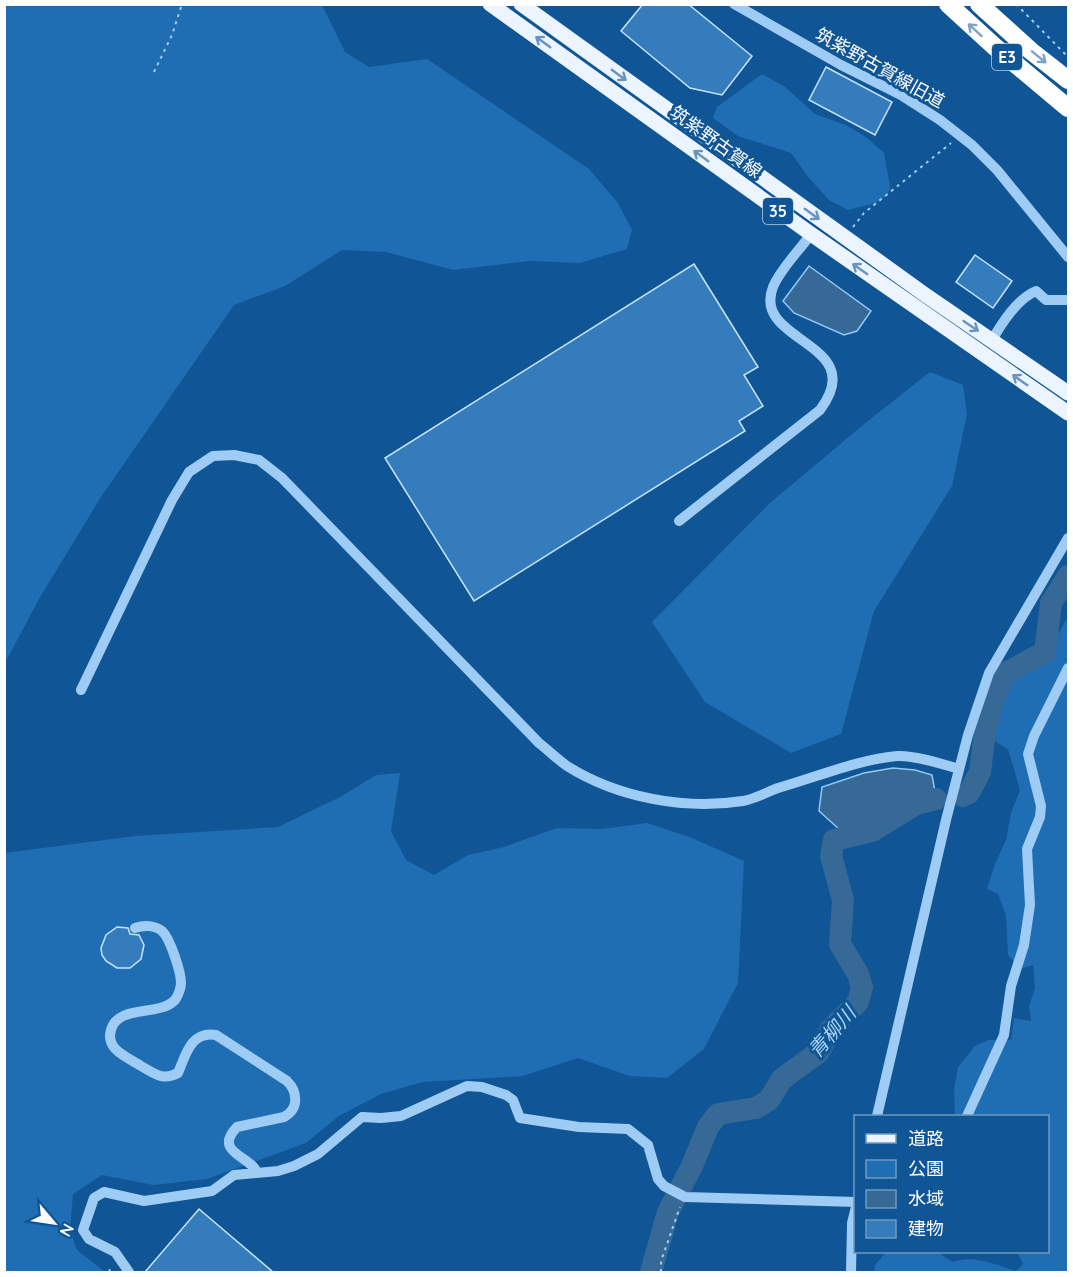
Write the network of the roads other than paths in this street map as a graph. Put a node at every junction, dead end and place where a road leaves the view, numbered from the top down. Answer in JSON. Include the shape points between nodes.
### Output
{"nodes":[{"id":1,"x":490,"y":4,"type":"edge"},
{"id":2,"x":521,"y":4,"type":"edge"},
{"id":3,"x":734,"y":4,"type":"edge"},
{"id":4,"x":948,"y":4,"type":"edge"},
{"id":5,"x":979,"y":4,"type":"edge"},
{"id":6,"x":1068,"y":80,"type":"edge"},
{"id":7,"x":1068,"y":108,"type":"edge"},
{"id":8,"x":811,"y":234,"type":"junction"},
{"id":9,"x":1068,"y":257,"type":"edge"},
{"id":10,"x":1068,"y":300,"type":"edge"},
{"id":11,"x":992,"y":340,"type":"junction"},
{"id":12,"x":1068,"y":393,"type":"edge"},
{"id":13,"x":1068,"y":413,"type":"edge"},
{"id":14,"x":679,"y":521,"type":"dead end"},
{"id":15,"x":1068,"y":538,"type":"edge"},
{"id":16,"x":1068,"y":668,"type":"edge"},
{"id":17,"x":81,"y":690,"type":"dead end"},
{"id":18,"x":959,"y":769,"type":"junction"},
{"id":19,"x":135,"y":928,"type":"dead end"},
{"id":20,"x":877,"y":1115,"type":"edge"},
{"id":21,"x":967,"y":1115,"type":"edge"},
{"id":22,"x":257,"y":1173,"type":"junction"},
{"id":23,"x":854,"y":1202,"type":"edge"},
{"id":24,"x":854,"y":1212,"type":"edge"},
{"id":25,"x":129,"y":1272,"type":"edge"},
{"id":26,"x":852,"y":1272,"type":"edge"}],
"edges":[{"from":8,"to":1,"type":"main road","name":"筑紫野古賀線","number":"35","one_way":true},
{"from":2,"to":11,"type":"main road","name":"筑紫野古賀線","number":"35","one_way":true},
{"from":3,"to":9,"type":"street","name":"筑紫野古賀線旧道","via":[[901,95],[960,136],[997,170]]},
{"from":7,"to":4,"type":"highway","number":"E3","one_way":true},
{"from":5,"to":6,"type":"highway","number":"E3","one_way":true},
{"from":13,"to":8,"type":"main road","name":"筑紫野古賀線","number":"35","one_way":true},
{"from":8,"to":14,"type":"street","via":[[781,274],[770,299],[784,328],[822,354],[830,366],[833,383],[829,398],[820,410]]},
{"from":10,"to":11,"type":"street","via":[[1046,300],[1036,291],[1028,294]]},
{"from":11,"to":12,"type":"main road","name":"筑紫野古賀線","number":"35"},
{"from":15,"to":18,"type":"street","via":[[989,672]]},
{"from":16,"to":21,"type":"street","via":[[1028,754],[1041,806],[1027,849],[1030,905],[1024,945],[1011,986],[1004,1035]]},
{"from":17,"to":18,"type":"street","via":[[189,472],[213,456],[234,455],[259,460],[282,477],[539,743],[567,766],[601,783],[636,795],[706,804],[745,801],[854,764],[899,756]]},
{"from":18,"to":20,"type":"street"},
{"from":19,"to":22,"type":"street","via":[[152,926],[168,939],[181,982],[179,992],[167,1006],[124,1016],[115,1022],[111,1044],[160,1077],[170,1077],[178,1073],[195,1039],[216,1035],[287,1081],[296,1100],[289,1114],[237,1126],[230,1137],[233,1151],[256,1167]]},
{"from":22,"to":23,"type":"street","via":[[278,1172],[318,1154],[362,1117],[401,1116],[467,1086],[506,1095],[513,1100],[519,1118],[628,1129],[648,1145],[658,1179],[685,1197]]},
{"from":22,"to":25,"type":"street","via":[[234,1175],[212,1191],[162,1200],[144,1201],[104,1192],[94,1198],[84,1230],[89,1239],[115,1252]]},
{"from":24,"to":26,"type":"street"}]}
